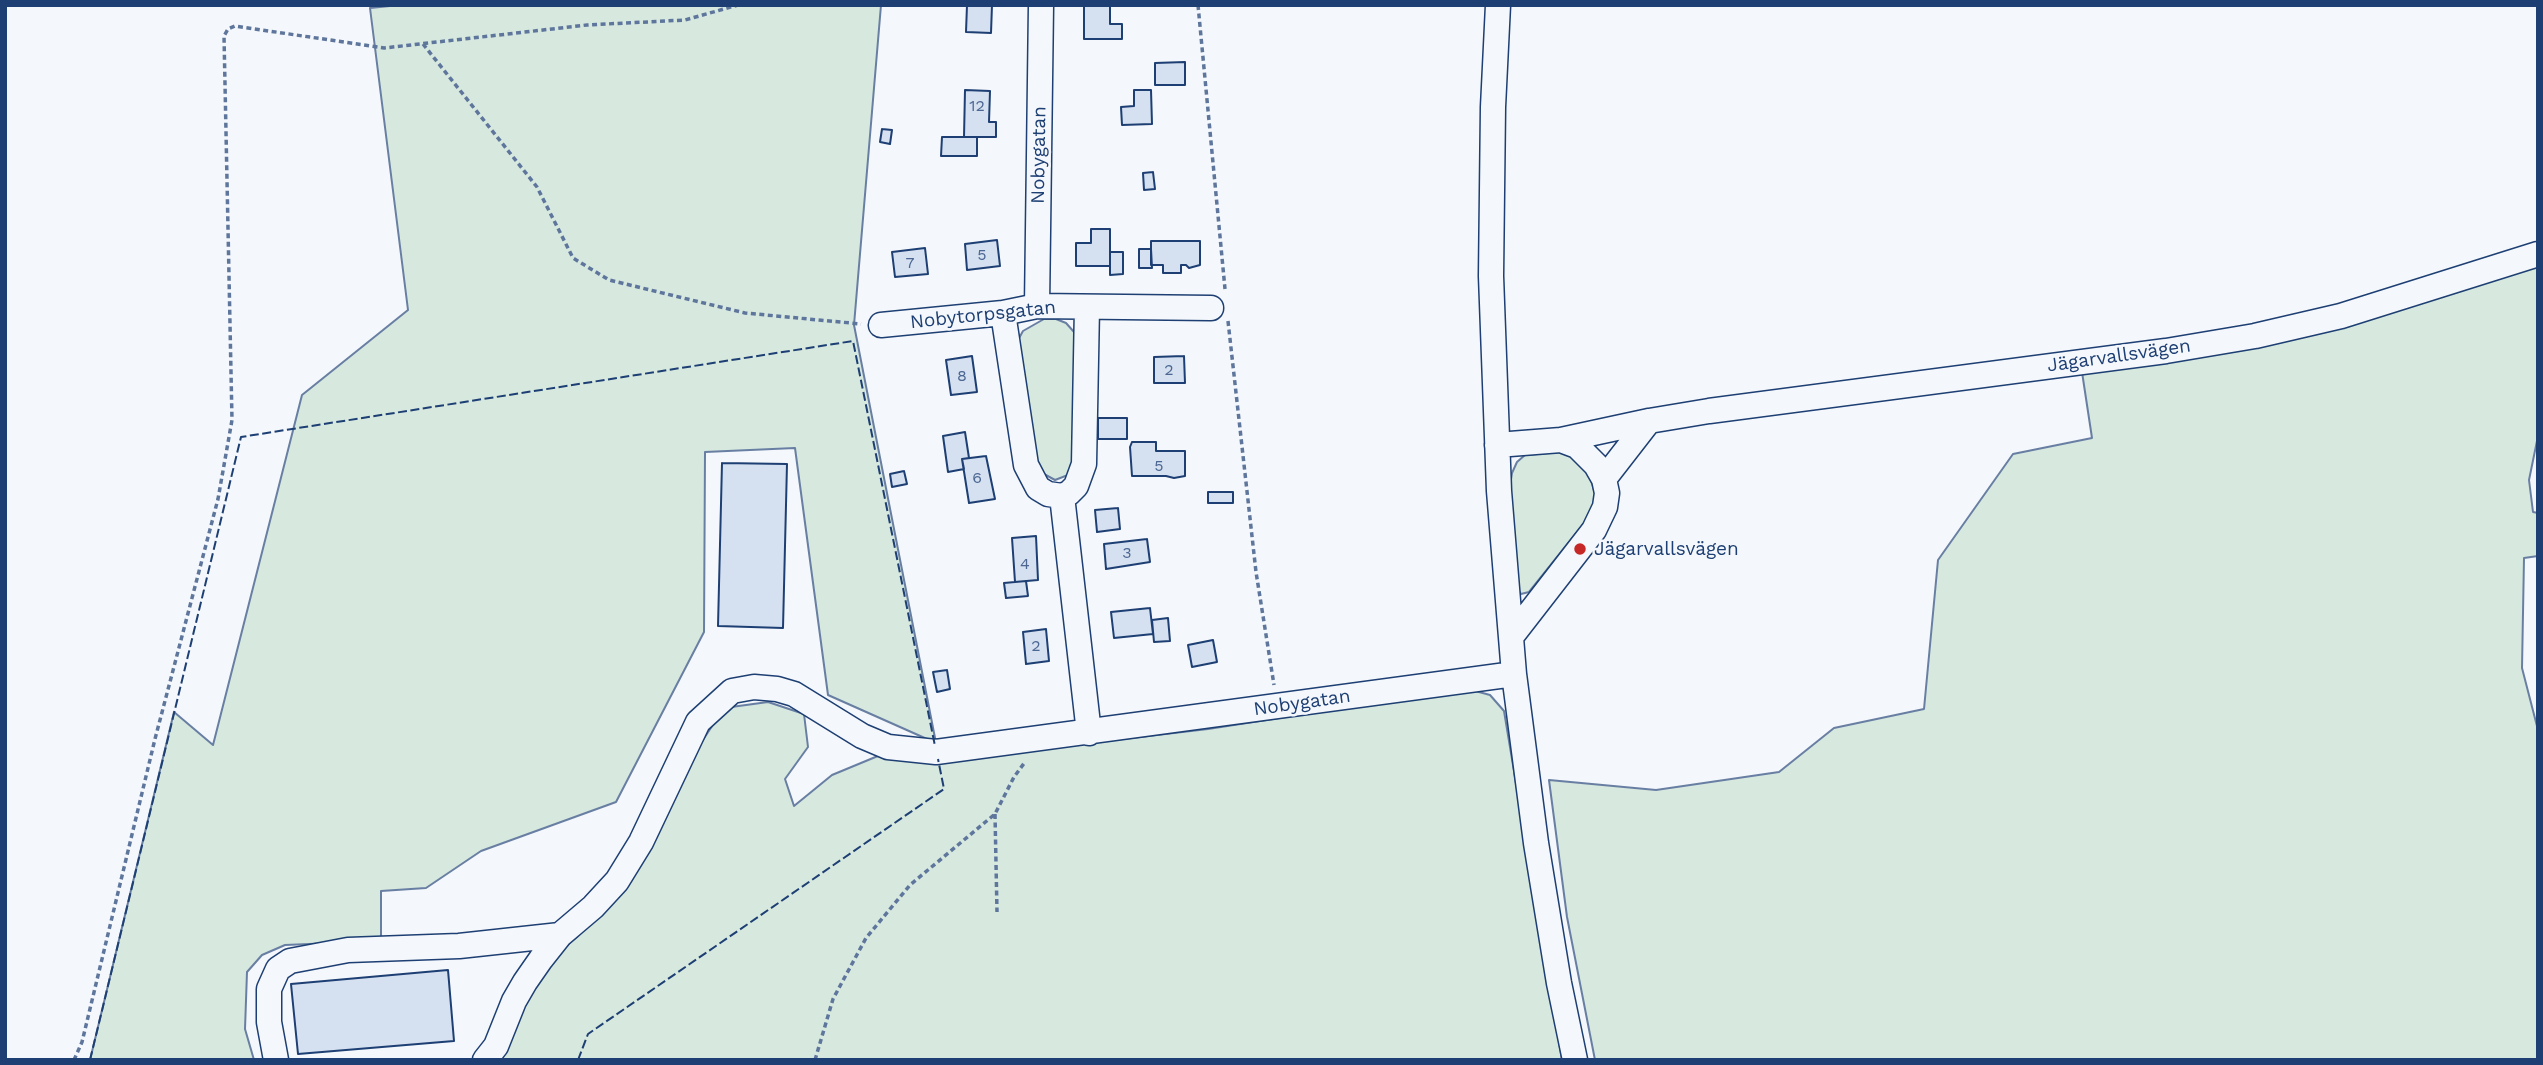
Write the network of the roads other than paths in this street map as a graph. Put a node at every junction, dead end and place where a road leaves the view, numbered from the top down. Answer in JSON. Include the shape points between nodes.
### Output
{"nodes":[{"id":1,"x":1041,"y":5,"type":"edge"},
{"id":2,"x":1498,"y":5,"type":"edge"},
{"id":3,"x":2538,"y":254,"type":"edge"},
{"id":4,"x":1221,"y":304,"type":"road end"},
{"id":5,"x":1037,"y":306,"type":"junction"},
{"id":6,"x":1087,"y":307,"type":"junction"},
{"id":7,"x":1003,"y":313,"type":"junction"},
{"id":8,"x":881,"y":326,"type":"road end"},
{"id":9,"x":1648,"y":421,"type":"junction"},
{"id":10,"x":1561,"y":440,"type":"junction"},
{"id":11,"x":1497,"y":445,"type":"junction"},
{"id":12,"x":1604,"y":479,"type":"junction"},
{"id":13,"x":1062,"y":496,"type":"junction"},
{"id":14,"x":1511,"y":637,"type":"junction"},
{"id":15,"x":1514,"y":674,"type":"junction"},
{"id":16,"x":1089,"y":733,"type":"junction"},
{"id":17,"x":561,"y":935,"type":"junction"},
{"id":18,"x":276,"y":1060,"type":"edge"},
{"id":19,"x":485,"y":1060,"type":"edge"},
{"id":20,"x":1575,"y":1060,"type":"edge"}],
"edges":[{"from":1,"to":5,"type":"street","name":"Nobygatan"},
{"from":2,"to":11,"type":"street","via":[[1491,276]]},
{"from":3,"to":9,"type":"street","name":"Jägarvallsvägen","via":[[2341,316],[2255,336]]},
{"from":4,"to":6,"type":"street","name":"Nobytorpsgatan"},
{"from":5,"to":6,"type":"street","name":"Nobytorpsgatan"},
{"from":5,"to":7,"type":"street","name":"Nobytorpsgatan"},
{"from":6,"to":13,"type":"street","via":[[1084,464],[1076,486]]},
{"from":7,"to":8,"type":"street","name":"Nobytorpsgatan"},
{"from":7,"to":13,"type":"street","via":[[1026,465],[1038,488]]},
{"from":9,"to":10,"type":"street","name":"Jägarvallsvägen"},
{"from":9,"to":12,"type":"street"},
{"from":10,"to":11,"type":"street","name":"Jägarvallsvägen"},
{"from":10,"to":12,"type":"street","via":[[1587,454]]},
{"from":11,"to":14,"type":"street"},
{"from":12,"to":14,"type":"street","via":[[1605,507],[1594,530]]},
{"from":13,"to":16,"type":"street"},
{"from":14,"to":15,"type":"street"},
{"from":15,"to":16,"type":"street","name":"Nobygatan"},
{"from":15,"to":20,"type":"street","via":[[1536,843]]},
{"from":16,"to":17,"type":"street","name":"Nobygatan","via":[[936,751],[888,747],[794,694],[754,687],[732,691],[698,722],[641,842],[617,881]]},
{"from":17,"to":18,"type":"street","via":[[348,950],[290,961],[278,969],[269,989]]},
{"from":17,"to":19,"type":"street","name":"Nobygatan","via":[[525,982]]}]}
